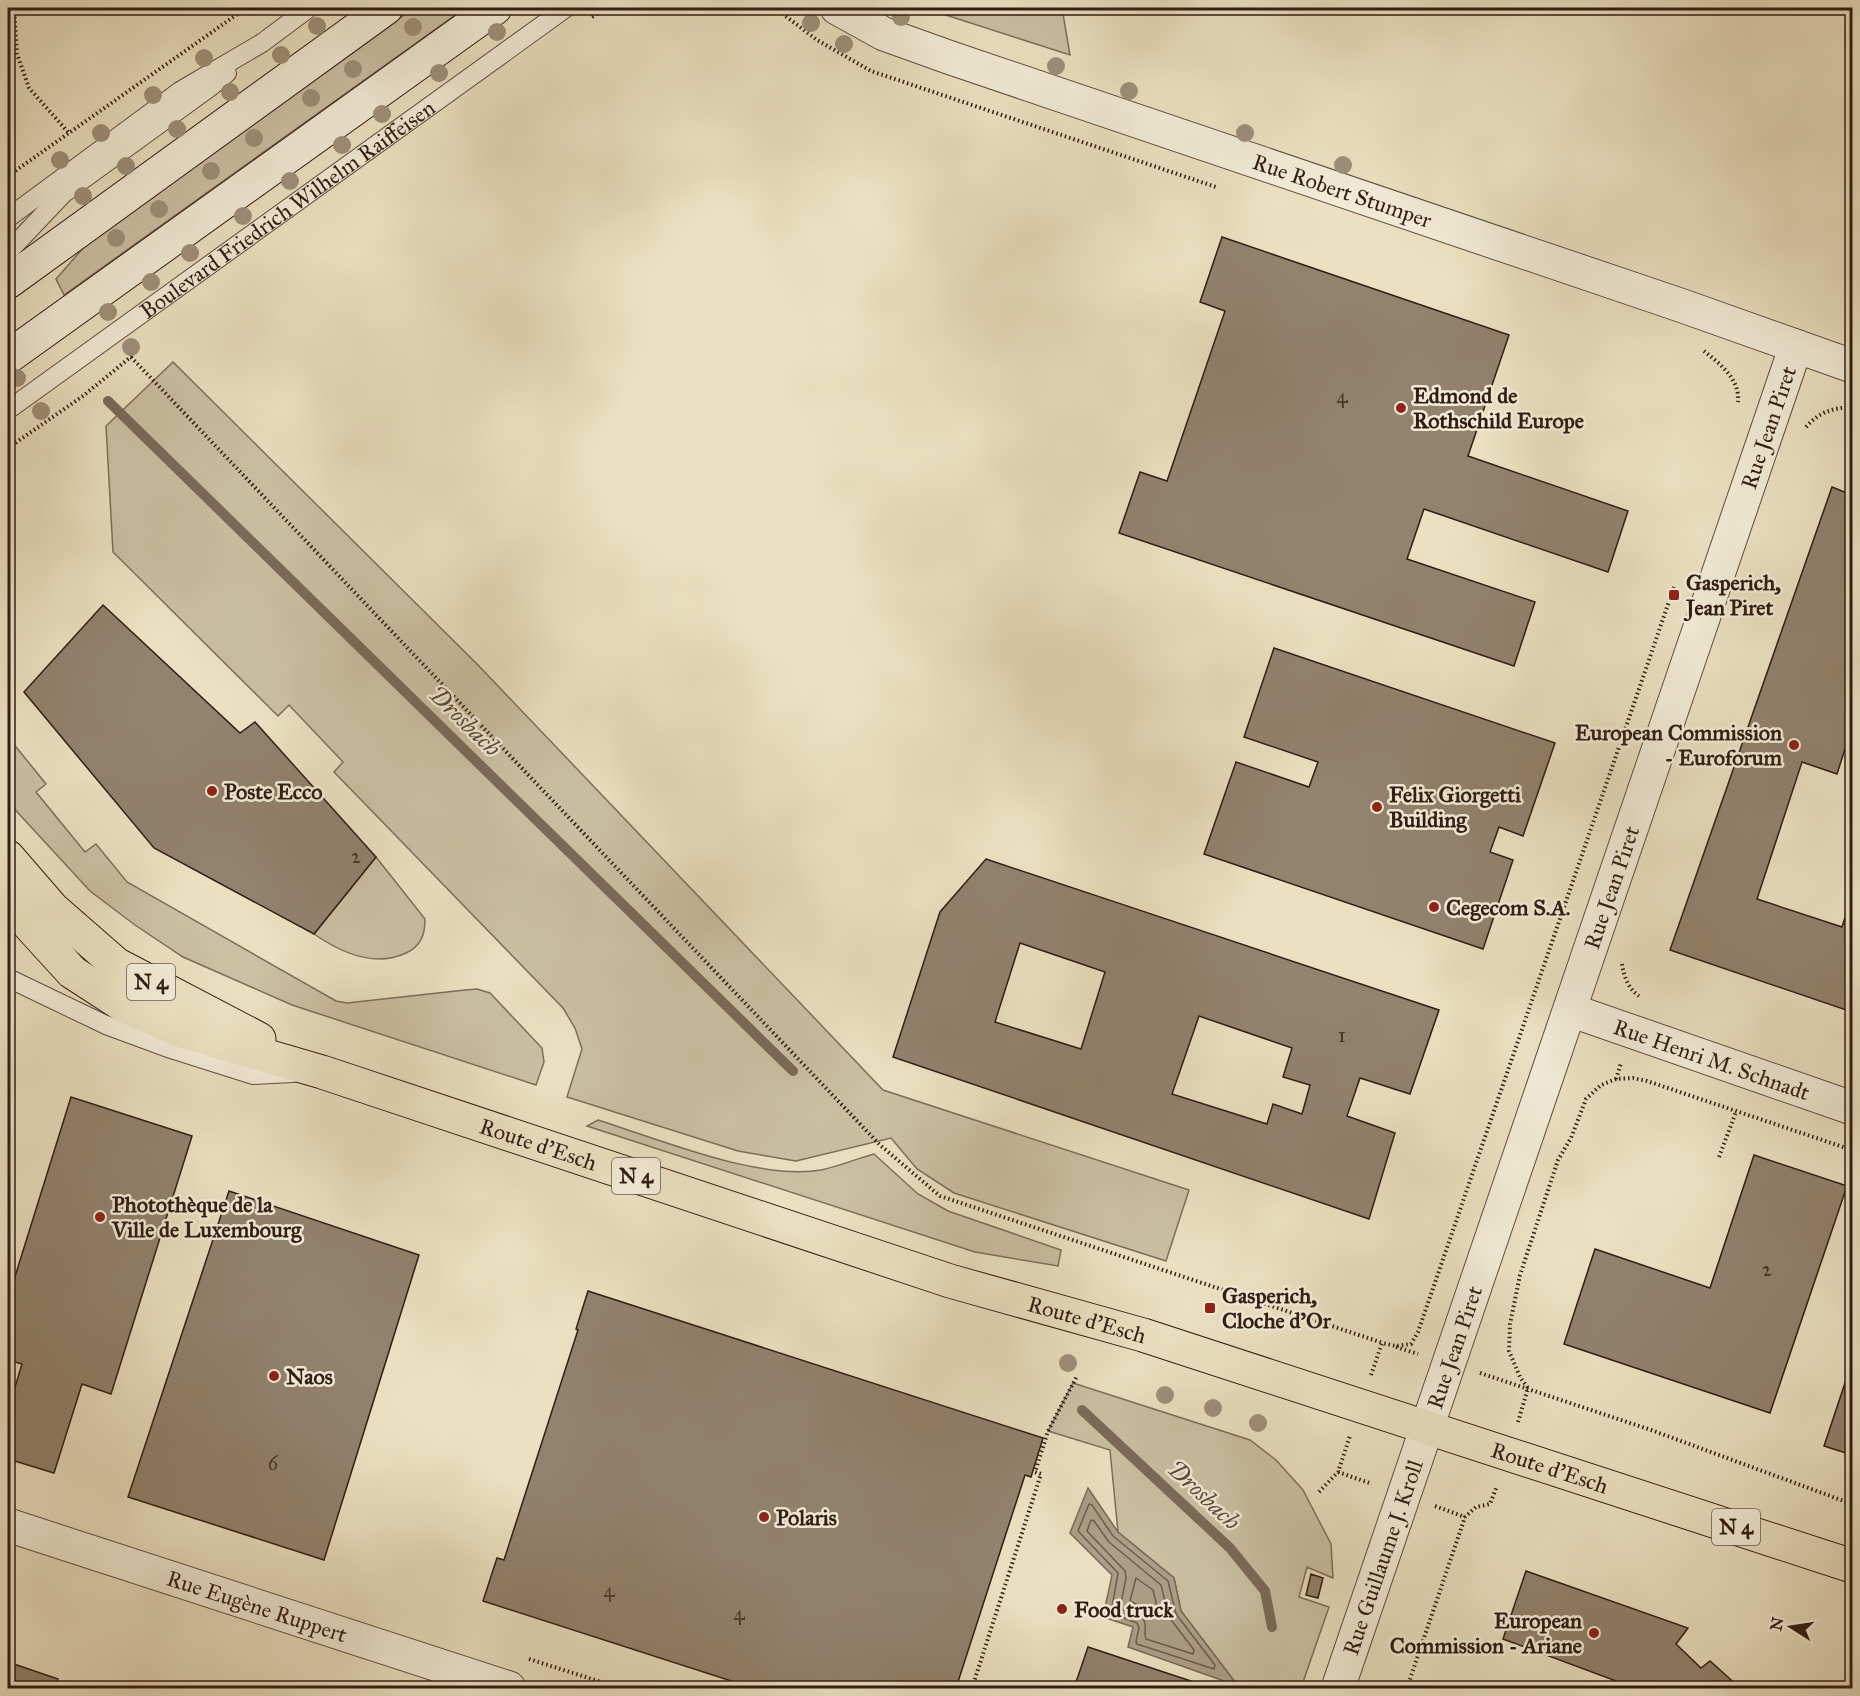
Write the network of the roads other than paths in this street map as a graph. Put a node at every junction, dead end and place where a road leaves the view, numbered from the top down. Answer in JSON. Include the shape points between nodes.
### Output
{"nodes":[{"id":1,"x":309,"y":8,"type":"edge"},
{"id":2,"x":386,"y":8,"type":"edge"},
{"id":3,"x":495,"y":8,"type":"edge"},
{"id":4,"x":566,"y":8,"type":"edge"},
{"id":5,"x":837,"y":8,"type":"edge"},
{"id":6,"x":262,"y":43,"type":"junction"},
{"id":7,"x":8,"y":218,"type":"edge"},
{"id":8,"x":9,"y":271,"type":"edge"},
{"id":9,"x":1796,"y":346,"type":"junction"},
{"id":10,"x":8,"y":357,"type":"edge"},
{"id":11,"x":1852,"y":366,"type":"edge"},
{"id":12,"x":8,"y":410,"type":"edge"},
{"id":13,"x":8,"y":857,"type":"edge"},
{"id":14,"x":8,"y":897,"type":"edge"},
{"id":15,"x":8,"y":978,"type":"edge"},
{"id":16,"x":1570,"y":1010,"type":"junction"},
{"id":17,"x":322,"y":1072,"type":"junction"},
{"id":18,"x":1852,"y":1108,"type":"edge"},
{"id":19,"x":1427,"y":1427,"type":"junction"},
{"id":20,"x":8,"y":1525,"type":"edge"},
{"id":21,"x":1852,"y":1566,"type":"edge"},
{"id":22,"x":509,"y":1689,"type":"edge"},
{"id":23,"x":1338,"y":1689,"type":"edge"}],
"edges":[{"from":1,"to":6,"type":"lane"},
{"from":2,"to":8,"type":"street","via":[[44,255]]},
{"from":3,"to":10,"type":"street","name":"Boulevard Friedrich Wilhelm Raiffeisen"},
{"from":4,"to":12,"type":"lane","name":"Boulevard Friedrich Wilhelm Raiffeisen"},
{"from":5,"to":9,"type":"street","name":"Rue Robert Stumper","via":[[884,34],[951,58]]},
{"from":6,"to":7,"type":"lane","via":[[180,91]]},
{"from":6,"to":8,"type":"lane","via":[[210,88],[63,194]]},
{"from":9,"to":11,"type":"street","name":"Rue Robert Stumper"},
{"from":9,"to":16,"type":"street","name":"Rue Jean Piret"},
{"from":13,"to":17,"type":"main road","name":"Route d'Esch","number":"N 4","via":[[52,909],[116,964]]},
{"from":14,"to":17,"type":"main road","name":"Route d'Esch","number":"N 4","via":[[72,972],[126,1006],[182,1031]]},
{"from":15,"to":17,"type":"lane","name":"Route d'Esch","via":[[106,1024],[253,1075]]},
{"from":16,"to":18,"type":"street","name":"Rue Henri M. Schnadt"},
{"from":16,"to":19,"type":"street","name":"Rue Jean Piret"},
{"from":17,"to":19,"type":"main road","name":"Route d'Esch","number":"N 4","via":[[950,1281],[1143,1335]]},
{"from":19,"to":21,"type":"main road","name":"Route d'Esch","number":"N 4"},
{"from":19,"to":23,"type":"street","name":"Rue Guillaume J. Kroll"},
{"from":20,"to":22,"type":"street","name":"Rue Eugène Ruppert"}]}
